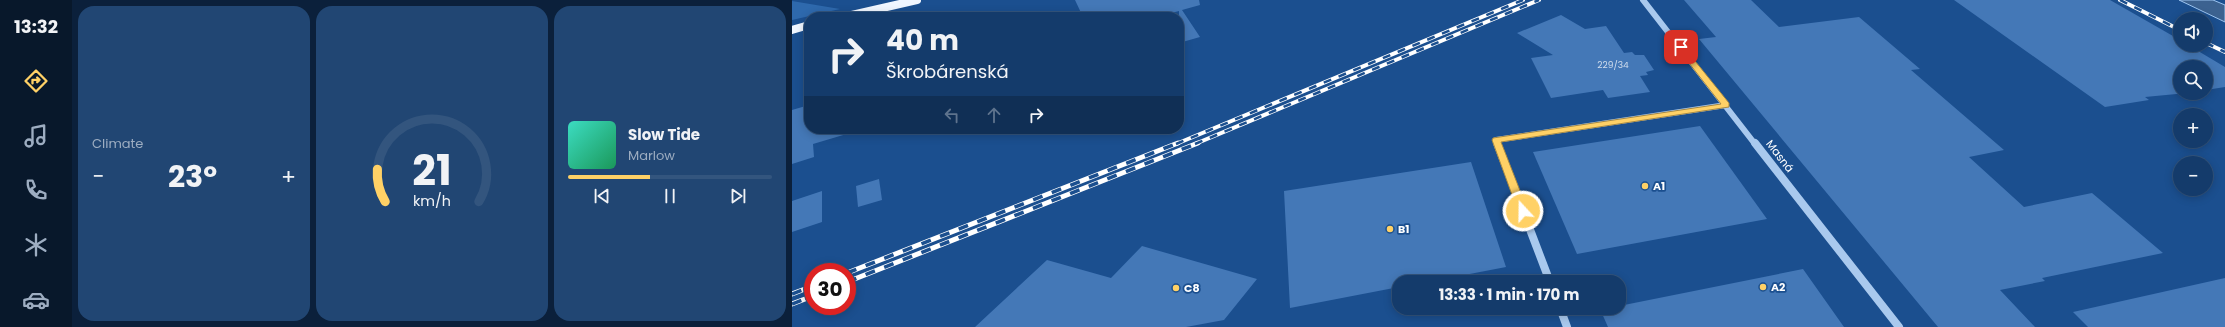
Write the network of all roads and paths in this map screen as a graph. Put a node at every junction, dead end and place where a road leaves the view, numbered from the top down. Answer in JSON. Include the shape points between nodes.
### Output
{"nodes":[{"id":1,"x":917,"y":0,"type":"edge"},
{"id":2,"x":1643,"y":0,"type":"edge"},
{"id":3,"x":864,"y":12,"type":"edge"},
{"id":4,"x":804,"y":26,"type":"edge"},
{"id":5,"x":792,"y":30,"type":"edge"},
{"id":6,"x":1726,"y":105,"type":"junction"},
{"id":7,"x":1547,"y":275,"type":"edge"},
{"id":8,"x":1563,"y":315,"type":"edge"},
{"id":9,"x":1567,"y":327,"type":"edge"},
{"id":10,"x":1899,"y":327,"type":"edge"}],
"edges":[{"from":1,"to":3,"type":"main road"},
{"from":2,"to":6,"type":"street","name":"Masná"},
{"from":4,"to":5,"type":"main road"},
{"from":6,"to":7,"type":"street","via":[[1496,140]]},
{"from":6,"to":10,"type":"street","name":"Masná"},
{"from":8,"to":9,"type":"street"}]}
